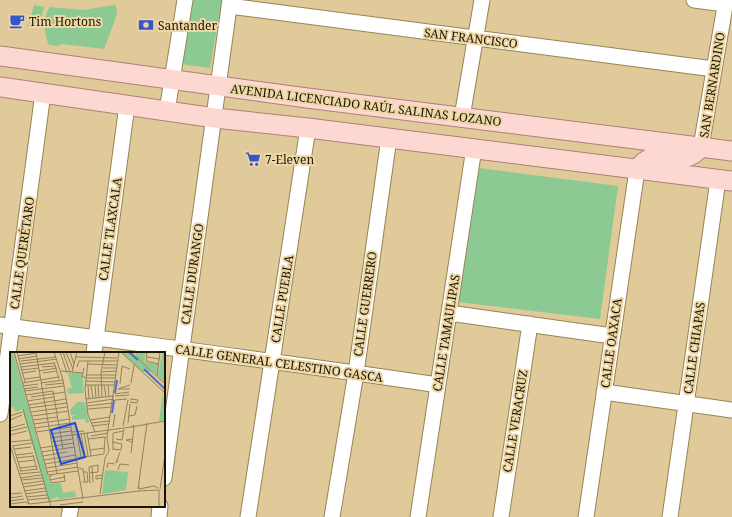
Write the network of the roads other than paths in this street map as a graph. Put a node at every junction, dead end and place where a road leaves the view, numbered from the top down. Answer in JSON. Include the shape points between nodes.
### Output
{"nodes":[{"id":1,"x":185,"y":0,"type":"edge"},
{"id":2,"x":482,"y":0,"type":"edge"},
{"id":3,"x":694,"y":0,"type":"edge"},
{"id":4,"x":726,"y":2,"type":"edge"},
{"id":5,"x":230,"y":3,"type":"edge"},
{"id":6,"x":475,"y":38,"type":"junction"},
{"id":7,"x":0,"y":56,"type":"edge"},
{"id":8,"x":714,"y":69,"type":"junction"},
{"id":9,"x":171,"y":80,"type":"junction"},
{"id":10,"x":219,"y":86,"type":"junction"},
{"id":11,"x":0,"y":87,"type":"edge"},
{"id":12,"x":43,"y":93,"type":"junction"},
{"id":13,"x":127,"y":105,"type":"junction"},
{"id":14,"x":167,"y":111,"type":"junction"},
{"id":15,"x":462,"y":117,"type":"junction"},
{"id":16,"x":214,"y":118,"type":"junction"},
{"id":17,"x":308,"y":128,"type":"junction"},
{"id":18,"x":389,"y":138,"type":"junction"},
{"id":19,"x":701,"y":147,"type":"junction"},
{"id":20,"x":474,"y":148,"type":"junction"},
{"id":21,"x":732,"y":151,"type":"edge"},
{"id":22,"x":637,"y":170,"type":"junction"},
{"id":23,"x":725,"y":181,"type":"edge"},
{"id":24,"x":449,"y":313,"type":"junction"},
{"id":25,"x":530,"y":324,"type":"junction"},
{"id":26,"x":6,"y":326,"type":"edge"},
{"id":27,"x":612,"y":336,"type":"junction"},
{"id":28,"x":95,"y":346,"type":"edge"},
{"id":29,"x":181,"y":349,"type":"junction"},
{"id":30,"x":273,"y":361,"type":"junction"},
{"id":31,"x":356,"y":373,"type":"junction"},
{"id":32,"x":438,"y":386,"type":"junction"},
{"id":33,"x":604,"y":392,"type":"junction"},
{"id":34,"x":687,"y":403,"type":"junction"},
{"id":35,"x":732,"y":410,"type":"edge"},
{"id":36,"x":0,"y":414,"type":"edge"},
{"id":37,"x":165,"y":470,"type":"edge"},
{"id":38,"x":71,"y":507,"type":"edge"},
{"id":39,"x":160,"y":507,"type":"edge"},
{"id":40,"x":69,"y":517,"type":"edge"},
{"id":41,"x":159,"y":517,"type":"edge"},
{"id":42,"x":248,"y":517,"type":"edge"},
{"id":43,"x":332,"y":517,"type":"edge"},
{"id":44,"x":418,"y":517,"type":"edge"},
{"id":45,"x":501,"y":517,"type":"edge"},
{"id":46,"x":586,"y":517,"type":"edge"},
{"id":47,"x":670,"y":517,"type":"edge"}],
"edges":[{"from":1,"to":9,"type":"street"},
{"from":2,"to":6,"type":"street"},
{"from":3,"to":4,"type":"street"},
{"from":4,"to":8,"type":"street","name":"SAN BERNARDINO"},
{"from":5,"to":6,"type":"street","name":"SAN FRANCISCO"},
{"from":5,"to":10,"type":"street","name":"CALLE DURANGO"},
{"from":6,"to":8,"type":"street","name":"SAN FRANCISCO"},
{"from":6,"to":15,"type":"street"},
{"from":7,"to":9,"type":"main road","name":"AVENIDA LICENCIADO RAÚL SALINAS LOZANO"},
{"from":8,"to":19,"type":"street","name":"SAN BERNARDINO"},
{"from":9,"to":10,"type":"main road","name":"AVENIDA LICENCIADO RAÚL SALINAS LOZANO"},
{"from":9,"to":14,"type":"street"},
{"from":10,"to":15,"type":"main road","name":"AVENIDA LICENCIADO RAÚL SALINAS LOZANO"},
{"from":10,"to":16,"type":"street","name":"CALLE DURANGO"},
{"from":11,"to":12,"type":"main road"},
{"from":12,"to":13,"type":"main road"},
{"from":12,"to":26,"type":"street","name":"CALLE QUERÉTARO"},
{"from":13,"to":14,"type":"main road"},
{"from":13,"to":28,"type":"street","name":"CALLE TLAXCALA"},
{"from":14,"to":16,"type":"main road"},
{"from":15,"to":19,"type":"main road","name":"AVENIDA LICENCIADO RAÚL SALINAS LOZANO"},
{"from":16,"to":17,"type":"main road"},
{"from":16,"to":29,"type":"street","name":"CALLE DURANGO"},
{"from":17,"to":18,"type":"main road"},
{"from":17,"to":30,"type":"street","name":"CALLE PUEBLA"},
{"from":18,"to":20,"type":"main road"},
{"from":18,"to":31,"type":"street","name":"CALLE GUERRERO"},
{"from":19,"to":21,"type":"main road","name":"AVENIDA LICENCIADO RAÚL SALINAS LOZANO"},
{"from":19,"to":22,"type":"main road","via":[[692,156],[684,158],[649,157]]},
{"from":20,"to":22,"type":"main road"},
{"from":20,"to":24,"type":"street","name":"CALLE TAMAULIPAS"},
{"from":22,"to":23,"type":"main road"},
{"from":22,"to":27,"type":"street","name":"CALLE OAXACA"},
{"from":23,"to":34,"type":"street","name":"CALLE CHIAPAS"},
{"from":24,"to":25,"type":"street"},
{"from":24,"to":32,"type":"street","name":"CALLE TAMAULIPAS"},
{"from":25,"to":27,"type":"street"},
{"from":25,"to":45,"type":"street","name":"CALLE VERACRUZ"},
{"from":26,"to":28,"type":"street","name":"CALLE GENERAL CELESTINO GASCA"},
{"from":26,"to":36,"type":"street","name":"CALLE QUERÉTARO"},
{"from":27,"to":33,"type":"street","name":"CALLE OAXACA"},
{"from":28,"to":29,"type":"street","name":"CALLE GENERAL CELESTINO GASCA"},
{"from":29,"to":30,"type":"street","name":"CALLE GENERAL CELESTINO GASCA"},
{"from":29,"to":37,"type":"street","name":"CALLE DURANGO"},
{"from":30,"to":31,"type":"street","name":"CALLE GENERAL CELESTINO GASCA"},
{"from":30,"to":42,"type":"street","name":"CALLE PUEBLA"},
{"from":31,"to":32,"type":"street","name":"CALLE GENERAL CELESTINO GASCA"},
{"from":31,"to":43,"type":"street","name":"CALLE GUERRERO"},
{"from":32,"to":44,"type":"street","name":"CALLE TAMAULIPAS"},
{"from":33,"to":34,"type":"street"},
{"from":33,"to":46,"type":"street","name":"CALLE OAXACA"},
{"from":34,"to":35,"type":"street"},
{"from":34,"to":47,"type":"street","name":"CALLE CHIAPAS"},
{"from":38,"to":40,"type":"street"},
{"from":39,"to":41,"type":"street"}]}
